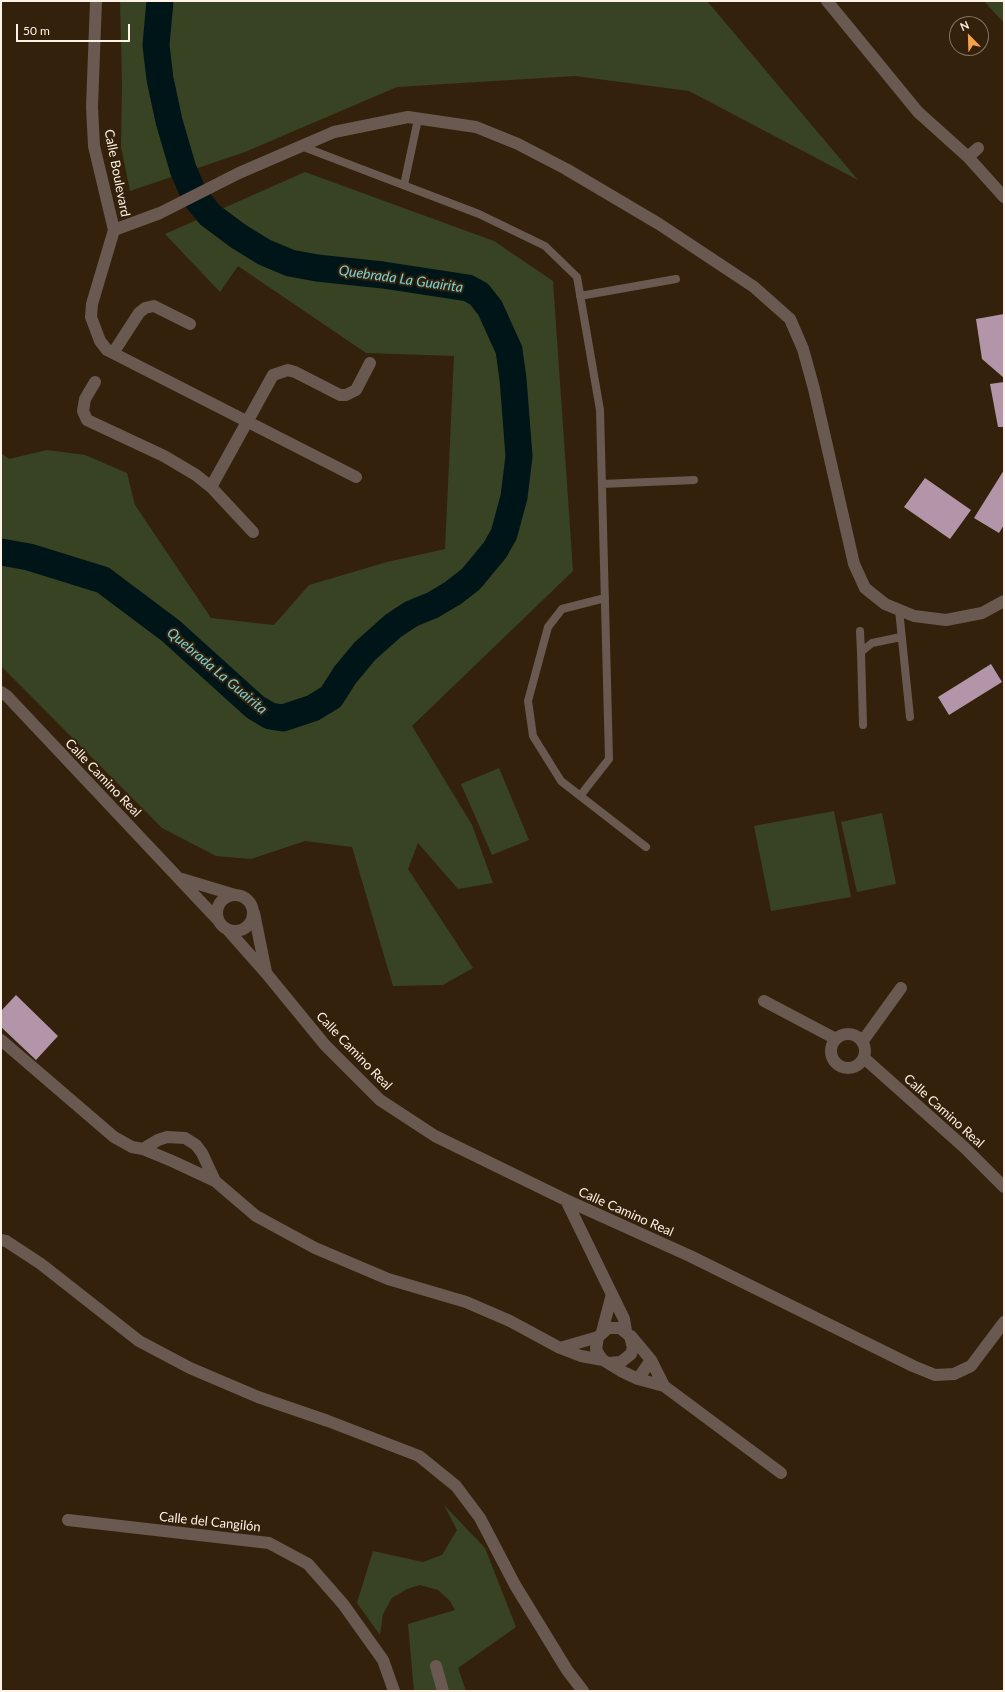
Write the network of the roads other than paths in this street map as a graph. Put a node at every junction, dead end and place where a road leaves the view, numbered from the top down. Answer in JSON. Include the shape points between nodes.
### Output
{"nodes":[{"id":1,"x":96,"y":1,"type":"edge"},
{"id":2,"x":827,"y":1,"type":"edge"},
{"id":3,"x":418,"y":119,"type":"junction"},
{"id":4,"x":302,"y":146,"type":"junction"},
{"id":5,"x":978,"y":148,"type":"dead end"},
{"id":6,"x":968,"y":157,"type":"junction"},
{"id":7,"x":404,"y":185,"type":"junction"},
{"id":8,"x":1004,"y":197,"type":"edge"},
{"id":9,"x":114,"y":230,"type":"junction"},
{"id":10,"x":676,"y":279,"type":"dead end"},
{"id":11,"x":580,"y":296,"type":"junction"},
{"id":12,"x":190,"y":324,"type":"dead end"},
{"id":13,"x":113,"y":353,"type":"junction"},
{"id":14,"x":370,"y":363,"type":"dead end"},
{"id":15,"x":95,"y":382,"type":"dead end"},
{"id":16,"x":248,"y":422,"type":"junction"},
{"id":17,"x":356,"y":477,"type":"dead end"},
{"id":18,"x":694,"y":480,"type":"dead end"},
{"id":19,"x":602,"y":484,"type":"junction"},
{"id":20,"x":211,"y":487,"type":"junction"},
{"id":21,"x":253,"y":532,"type":"dead end"},
{"id":22,"x":605,"y":598,"type":"junction"},
{"id":23,"x":1004,"y":601,"type":"edge"},
{"id":24,"x":899,"y":610,"type":"junction"},
{"id":25,"x":860,"y":631,"type":"dead end"},
{"id":26,"x":901,"y":637,"type":"junction"},
{"id":27,"x":861,"y":652,"type":"junction"},
{"id":28,"x":4,"y":694,"type":"edge"},
{"id":29,"x":910,"y":717,"type":"dead end"},
{"id":30,"x":864,"y":725,"type":"dead end"},
{"id":31,"x":580,"y":796,"type":"junction"},
{"id":32,"x":646,"y":847,"type":"dead end"},
{"id":33,"x":180,"y":879,"type":"junction"},
{"id":34,"x":235,"y":895,"type":"junction"},
{"id":35,"x":252,"y":908,"type":"junction"},
{"id":36,"x":217,"y":919,"type":"junction"},
{"id":37,"x":228,"y":930,"type":"junction"},
{"id":38,"x":266,"y":973,"type":"junction"},
{"id":39,"x":901,"y":988,"type":"dead end"},
{"id":40,"x":764,"y":1001,"type":"dead end"},
{"id":41,"x":836,"y":1039,"type":"junction"},
{"id":42,"x":1,"y":1040,"type":"edge"},
{"id":43,"x":862,"y":1042,"type":"junction"},
{"id":44,"x":864,"y":1058,"type":"junction"},
{"id":45,"x":142,"y":1149,"type":"junction"},
{"id":46,"x":215,"y":1181,"type":"junction"},
{"id":47,"x":1004,"y":1187,"type":"edge"},
{"id":48,"x":566,"y":1200,"type":"junction"},
{"id":49,"x":1,"y":1240,"type":"edge"},
{"id":50,"x":612,"y":1294,"type":"junction"},
{"id":51,"x":1004,"y":1322,"type":"edge"},
{"id":52,"x":628,"y":1333,"type":"junction"},
{"id":53,"x":600,"y":1334,"type":"junction"},
{"id":54,"x":560,"y":1348,"type":"junction"},
{"id":55,"x":650,"y":1360,"type":"junction"},
{"id":56,"x":606,"y":1361,"type":"junction"},
{"id":57,"x":638,"y":1379,"type":"junction"},
{"id":58,"x":664,"y":1386,"type":"junction"},
{"id":59,"x":781,"y":1473,"type":"dead end"},
{"id":60,"x":68,"y":1520,"type":"dead end"},
{"id":61,"x":436,"y":1666,"type":"dead end"},
{"id":62,"x":394,"y":1691,"type":"edge"},
{"id":63,"x":443,"y":1691,"type":"edge"},
{"id":64,"x":583,"y":1691,"type":"edge"}],
"edges":[{"from":1,"to":9,"type":"street","name":"Calle Boulevard","via":[[92,107],[94,146]]},
{"from":2,"to":6,"type":"street","via":[[918,112]]},
{"from":3,"to":4,"type":"street","name":"Calle Boulevard","via":[[408,117],[334,132]]},
{"from":3,"to":7,"type":"lane"},
{"from":3,"to":24,"type":"street","name":"Calle Boulevard","via":[[476,127],[518,144],[566,169],[665,228],[754,287],[790,319],[803,349],[814,389],[854,564],[865,588],[885,604]]},
{"from":4,"to":7,"type":"lane"},
{"from":4,"to":9,"type":"street","name":"Calle Boulevard","via":[[239,173],[160,213]]},
{"from":5,"to":6,"type":"street"},
{"from":6,"to":8,"type":"street"},
{"from":7,"to":11,"type":"lane","via":[[480,214],[546,246],[577,277]]},
{"from":9,"to":13,"type":"street","via":[[92,304],[91,317],[100,341]]},
{"from":10,"to":11,"type":"lane"},
{"from":11,"to":19,"type":"lane","via":[[600,410]]},
{"from":12,"to":13,"type":"street","via":[[154,306],[145,308]]},
{"from":13,"to":16,"type":"street"},
{"from":14,"to":16,"type":"street","via":[[356,390],[346,395],[340,395],[295,372],[288,370],[277,373],[270,378]]},
{"from":15,"to":20,"type":"street","via":[[85,399],[83,411],[87,420],[180,464]]},
{"from":16,"to":17,"type":"street"},
{"from":16,"to":20,"type":"street"},
{"from":18,"to":19,"type":"lane"},
{"from":19,"to":22,"type":"lane"},
{"from":20,"to":21,"type":"street"},
{"from":22,"to":31,"type":"lane","via":[[609,759]]},
{"from":22,"to":31,"type":"lane","via":[[562,609],[548,627],[528,701],[534,736],[561,781]]},
{"from":23,"to":24,"type":"street","name":"Calle Boulevard","via":[[982,613],[946,620],[914,616]]},
{"from":24,"to":26,"type":"lane"},
{"from":25,"to":27,"type":"lane"},
{"from":26,"to":27,"type":"lane","via":[[872,643]]},
{"from":26,"to":29,"type":"lane"},
{"from":27,"to":30,"type":"lane"},
{"from":28,"to":33,"type":"street","name":"Calle Camino Real"},
{"from":31,"to":32,"type":"lane"},
{"from":33,"to":34,"type":"street","name":"Calle Camino Real"},
{"from":33,"to":36,"type":"street","name":"Calle Camino Real"},
{"from":34,"to":35,"type":"street","name":"Calle Camino Real","via":[[243,897]]},
{"from":34,"to":36,"type":"street","via":[[220,902],[216,911]]},
{"from":35,"to":37,"type":"street","via":[[253,917],[246,927],[236,931]]},
{"from":35,"to":38,"type":"street","name":"Calle Camino Real"},
{"from":36,"to":37,"type":"street","name":"Calle Camino Real"},
{"from":37,"to":38,"type":"street","name":"Calle Camino Real"},
{"from":38,"to":48,"type":"street","name":"Calle Camino Real","via":[[325,1046],[380,1100],[435,1136]]},
{"from":39,"to":43,"type":"street"},
{"from":40,"to":41,"type":"street"},
{"from":41,"to":43,"type":"street","via":[[847,1034],[858,1037]]},
{"from":41,"to":44,"type":"street","via":[[831,1050],[834,1062],[839,1066],[856,1067]]},
{"from":42,"to":45,"type":"street","via":[[114,1136]]},
{"from":43,"to":44,"type":"street"},
{"from":44,"to":47,"type":"street","name":"Calle Camino Real","via":[[965,1148]]},
{"from":45,"to":46,"type":"street"},
{"from":45,"to":46,"type":"street","via":[[167,1137],[185,1138],[196,1145],[202,1153]]},
{"from":46,"to":54,"type":"street","via":[[256,1216],[315,1248],[388,1278],[466,1302],[510,1321]]},
{"from":48,"to":50,"type":"street"},
{"from":48,"to":51,"type":"street","name":"Calle Camino Real","via":[[690,1256],[913,1366],[936,1374],[954,1374],[971,1366]]},
{"from":49,"to":64,"type":"street","via":[[41,1264],[139,1340],[190,1368],[258,1397],[419,1456],[456,1486],[480,1518],[515,1585],[567,1670]]},
{"from":50,"to":52,"type":"street"},
{"from":50,"to":53,"type":"street"},
{"from":52,"to":53,"type":"street","via":[[614,1327]]},
{"from":52,"to":55,"type":"street"},
{"from":52,"to":56,"type":"street","via":[[633,1348],[631,1354],[621,1362]]},
{"from":53,"to":54,"type":"street"},
{"from":53,"to":56,"type":"street","via":[[596,1349]]},
{"from":54,"to":56,"type":"street"},
{"from":55,"to":57,"type":"street"},
{"from":55,"to":58,"type":"street"},
{"from":56,"to":57,"type":"street"},
{"from":57,"to":58,"type":"street"},
{"from":58,"to":59,"type":"street"},
{"from":60,"to":62,"type":"street","name":"Calle del Cangilón","via":[[269,1543],[308,1564],[343,1604],[383,1660]]},
{"from":61,"to":63,"type":"street"}]}
